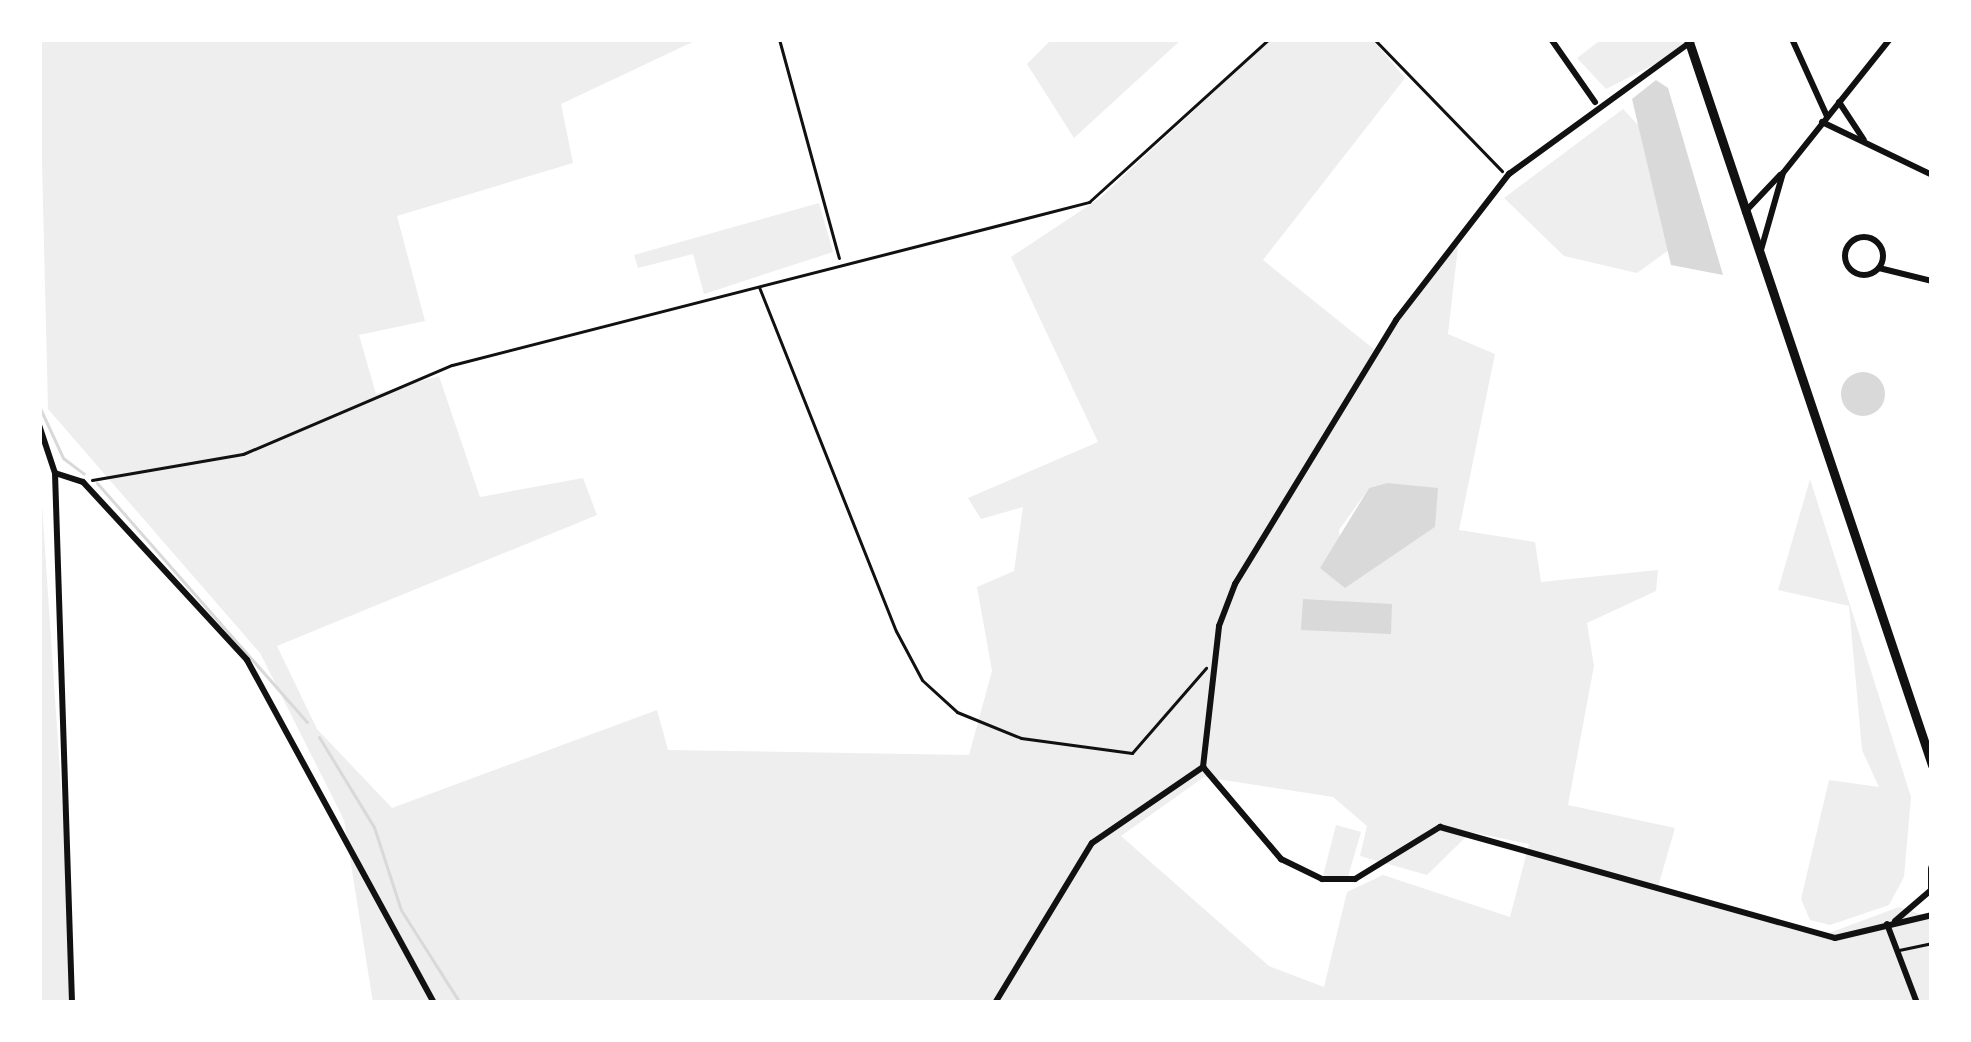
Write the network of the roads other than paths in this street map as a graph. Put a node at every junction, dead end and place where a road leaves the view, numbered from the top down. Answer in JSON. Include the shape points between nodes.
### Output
{"nodes":[{"id":1,"x":1551,"y":39,"type":"edge"},
{"id":2,"x":1792,"y":39,"type":"edge"},
{"id":3,"x":1890,"y":39,"type":"edge"},
{"id":4,"x":1688,"y":41,"type":"edge"},
{"id":5,"x":1595,"y":102,"type":"junction"},
{"id":6,"x":1839,"y":102,"type":"junction"},
{"id":7,"x":1825,"y":119,"type":"junction"},
{"id":8,"x":1866,"y":143,"type":"junction"},
{"id":9,"x":1783,"y":173,"type":"junction"},
{"id":10,"x":1932,"y":175,"type":"edge"},
{"id":11,"x":1732,"y":176,"type":"junction"},
{"id":12,"x":1757,"y":188,"type":"junction"},
{"id":13,"x":1764,"y":212,"type":"junction"},
{"id":14,"x":1744,"y":214,"type":"junction"},
{"id":15,"x":1879,"y":268,"type":"junction"},
{"id":16,"x":1763,"y":272,"type":"junction"},
{"id":17,"x":1932,"y":281,"type":"edge"},
{"id":18,"x":39,"y":425,"type":"edge"},
{"id":19,"x":55,"y":473,"type":"junction"},
{"id":20,"x":1932,"y":765,"type":"edge"},
{"id":21,"x":1203,"y":767,"type":"junction"},
{"id":22,"x":1932,"y":868,"type":"edge"},
{"id":23,"x":1931,"y":892,"type":"edge"},
{"id":24,"x":1932,"y":915,"type":"edge"},
{"id":25,"x":1890,"y":924,"type":"junction"},
{"id":26,"x":1932,"y":943,"type":"edge"},
{"id":27,"x":1898,"y":950,"type":"junction"},
{"id":28,"x":72,"y":1003,"type":"edge"},
{"id":29,"x":434,"y":1003,"type":"edge"},
{"id":30,"x":995,"y":1003,"type":"edge"},
{"id":31,"x":1917,"y":1003,"type":"edge"}],
"edges":[{"from":1,"to":5,"type":"street"},
{"from":2,"to":7,"type":"street"},
{"from":3,"to":6,"type":"street"},
{"from":4,"to":5,"type":"street"},
{"from":4,"to":11,"type":"main road"},
{"from":5,"to":21,"type":"street","via":[[1509,174],[1332,421],[1235,584],[1213,665]]},
{"from":6,"to":7,"type":"street"},
{"from":6,"to":8,"type":"street"},
{"from":7,"to":8,"type":"street"},
{"from":7,"to":9,"type":"street"},
{"from":8,"to":10,"type":"street"},
{"from":9,"to":12,"type":"street"},
{"from":9,"to":13,"type":"street"},
{"from":11,"to":12,"type":"street"},
{"from":11,"to":14,"type":"main road"},
{"from":12,"to":14,"type":"street"},
{"from":13,"to":14,"type":"street"},
{"from":13,"to":16,"type":"street"},
{"from":14,"to":16,"type":"main road"},
{"from":15,"to":15,"type":"street","via":[[1877,241],[1850,244],[1852,271]]},
{"from":15,"to":17,"type":"street"},
{"from":16,"to":20,"type":"main road"},
{"from":18,"to":19,"type":"street"},
{"from":19,"to":28,"type":"street"},
{"from":19,"to":29,"type":"street","via":[[83,482],[247,660]]},
{"from":21,"to":25,"type":"street","via":[[1281,859],[1322,879],[1355,879],[1438,827],[1804,932],[1835,938]]},
{"from":21,"to":30,"type":"street","via":[[1092,843]]},
{"from":22,"to":23,"type":"main road"},
{"from":23,"to":25,"type":"street"},
{"from":24,"to":25,"type":"street"},
{"from":25,"to":27,"type":"street"},
{"from":26,"to":27,"type":"lane"},
{"from":27,"to":31,"type":"street"}]}
